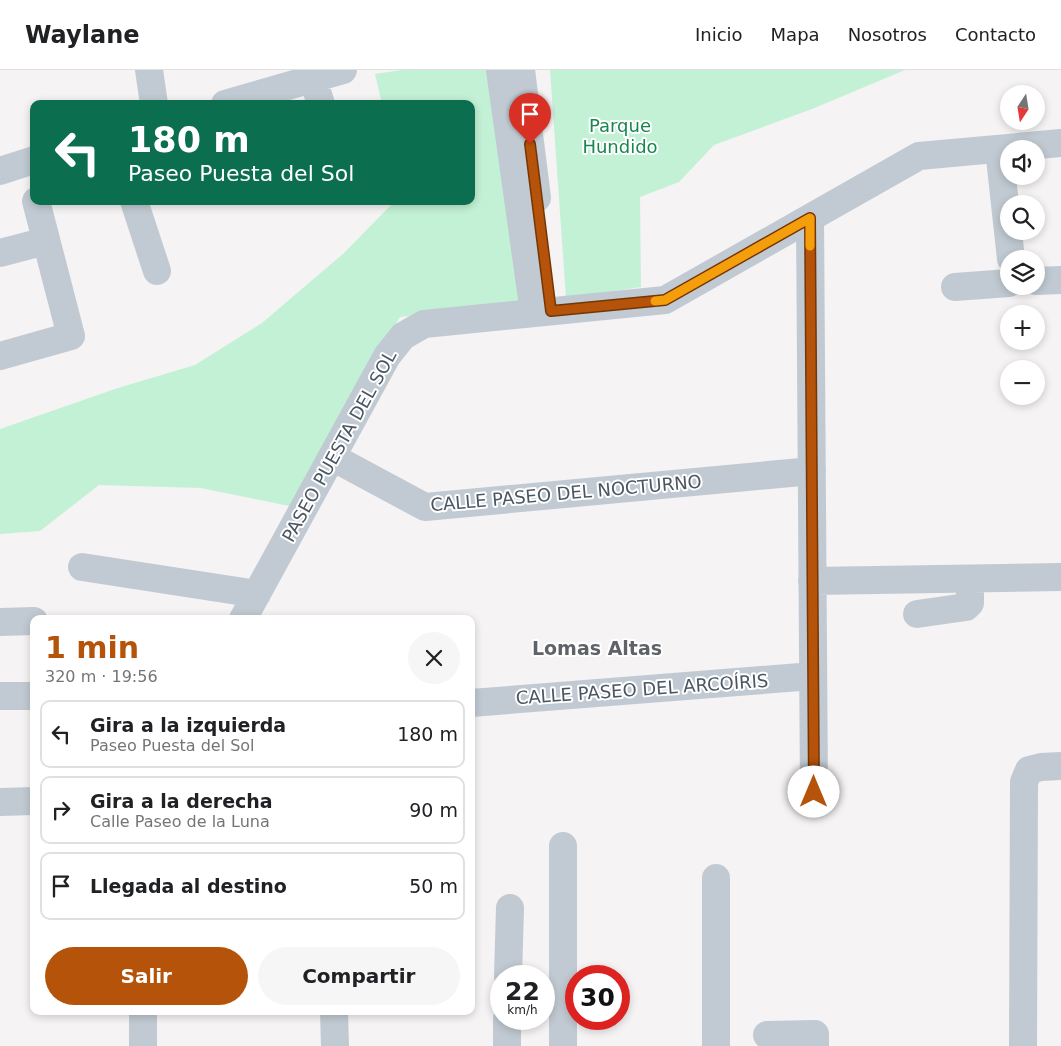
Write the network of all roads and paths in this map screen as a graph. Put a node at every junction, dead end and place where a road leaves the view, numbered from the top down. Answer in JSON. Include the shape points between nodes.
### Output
{"nodes":[{"id":1,"x":149,"y":70,"type":"edge"},
{"id":2,"x":343,"y":70,"type":"edge"},
{"id":3,"x":500,"y":70,"type":"edge"},
{"id":4,"x":521,"y":70,"type":"edge"},
{"id":5,"x":317,"y":91,"type":"edge"},
{"id":6,"x":153,"y":100,"type":"edge"},
{"id":7,"x":255,"y":100,"type":"edge"},
{"id":8,"x":1061,"y":143,"type":"edge"},
{"id":9,"x":998,"y":149,"type":"junction"},
{"id":10,"x":30,"y":162,"type":"edge"},
{"id":11,"x":0,"y":170,"type":"edge"},
{"id":12,"x":37,"y":205,"type":"edge"},
{"id":13,"x":135,"y":205,"type":"edge"},
{"id":14,"x":810,"y":218,"type":"junction"},
{"id":15,"x":46,"y":241,"type":"junction"},
{"id":16,"x":1010,"y":250,"type":"edge"},
{"id":17,"x":0,"y":253,"type":"edge"},
{"id":18,"x":157,"y":271,"type":"dead end"},
{"id":19,"x":1061,"y":280,"type":"edge"},
{"id":20,"x":1045,"y":281,"type":"edge"},
{"id":21,"x":1000,"y":284,"type":"edge"},
{"id":22,"x":955,"y":287,"type":"dead end"},
{"id":23,"x":543,"y":312,"type":"junction"},
{"id":24,"x":0,"y":356,"type":"edge"},
{"id":25,"x":332,"y":457,"type":"junction"},
{"id":26,"x":812,"y":471,"type":"junction"},
{"id":27,"x":82,"y":568,"type":"dead end"},
{"id":28,"x":1061,"y":577,"type":"edge"},
{"id":29,"x":970,"y":579,"type":"junction"},
{"id":30,"x":812,"y":581,"type":"junction"},
{"id":31,"x":257,"y":594,"type":"junction"},
{"id":32,"x":916,"y":614,"type":"dead end"},
{"id":33,"x":245,"y":615,"type":"edge"},
{"id":34,"x":30,"y":621,"type":"edge"},
{"id":35,"x":0,"y":622,"type":"edge"},
{"id":36,"x":813,"y":676,"type":"junction"},
{"id":37,"x":0,"y":696,"type":"edge"},
{"id":38,"x":30,"y":696,"type":"edge"},
{"id":39,"x":475,"y":703,"type":"edge"},
{"id":40,"x":1061,"y":766,"type":"edge"},
{"id":41,"x":814,"y":792,"type":"dead end"},
{"id":42,"x":30,"y":801,"type":"edge"},
{"id":43,"x":0,"y":802,"type":"edge"},
{"id":44,"x":563,"y":846,"type":"dead end"},
{"id":45,"x":716,"y":878,"type":"dead end"},
{"id":46,"x":510,"y":908,"type":"dead end"},
{"id":47,"x":508,"y":965,"type":"edge"},
{"id":48,"x":143,"y":1015,"type":"edge"},
{"id":49,"x":334,"y":1015,"type":"edge"},
{"id":50,"x":507,"y":1030,"type":"edge"},
{"id":51,"x":766,"y":1035,"type":"dead end"},
{"id":52,"x":143,"y":1046,"type":"edge"},
{"id":53,"x":335,"y":1046,"type":"edge"},
{"id":54,"x":507,"y":1046,"type":"edge"},
{"id":55,"x":564,"y":1046,"type":"edge"},
{"id":56,"x":716,"y":1046,"type":"edge"},
{"id":57,"x":815,"y":1046,"type":"edge"},
{"id":58,"x":1024,"y":1046,"type":"edge"}],
"edges":[{"from":1,"to":6,"type":"street"},
{"from":2,"to":5,"type":"street"},
{"from":3,"to":23,"type":"street"},
{"from":4,"to":23,"type":"street"},
{"from":5,"to":7,"type":"street"},
{"from":8,"to":9,"type":"street","name":"PASEO PUESTA DEL SOL"},
{"from":9,"to":14,"type":"street","name":"PASEO PUESTA DEL SOL","via":[[919,156]]},
{"from":9,"to":16,"type":"street"},
{"from":10,"to":11,"type":"street"},
{"from":12,"to":15,"type":"street"},
{"from":13,"to":18,"type":"street"},
{"from":14,"to":23,"type":"street","name":"PASEO PUESTA DEL SOL","via":[[665,300]]},
{"from":14,"to":26,"type":"street"},
{"from":15,"to":17,"type":"street"},
{"from":15,"to":24,"type":"street","via":[[71,336]]},
{"from":19,"to":20,"type":"street"},
{"from":21,"to":22,"type":"street"},
{"from":23,"to":25,"type":"street","name":"PASEO PUESTA DEL SOL","via":[[424,324],[403,336],[387,356]]},
{"from":25,"to":26,"type":"street","name":"CALLE PASEO DEL NOCTURNO","via":[[426,507]]},
{"from":25,"to":31,"type":"street","name":"PASEO PUESTA DEL SOL"},
{"from":26,"to":30,"type":"street"},
{"from":27,"to":31,"type":"street"},
{"from":28,"to":29,"type":"street"},
{"from":29,"to":30,"type":"street"},
{"from":29,"to":32,"type":"street","via":[[970,603],[966,606]]},
{"from":30,"to":36,"type":"street"},
{"from":31,"to":33,"type":"street","name":"PASEO PUESTA DEL SOL"},
{"from":34,"to":35,"type":"street"},
{"from":36,"to":39,"type":"street","name":"CALLE PASEO DEL ARCOÍRIS"},
{"from":36,"to":41,"type":"street"},
{"from":37,"to":38,"type":"street"},
{"from":40,"to":58,"type":"street","via":[[1041,766],[1030,770],[1024,782]]},
{"from":42,"to":43,"type":"street"},
{"from":44,"to":55,"type":"street"},
{"from":45,"to":56,"type":"street"},
{"from":46,"to":47,"type":"street"},
{"from":48,"to":52,"type":"street"},
{"from":49,"to":53,"type":"street"},
{"from":50,"to":54,"type":"street"},
{"from":51,"to":57,"type":"street","via":[[816,1034]]}]}
